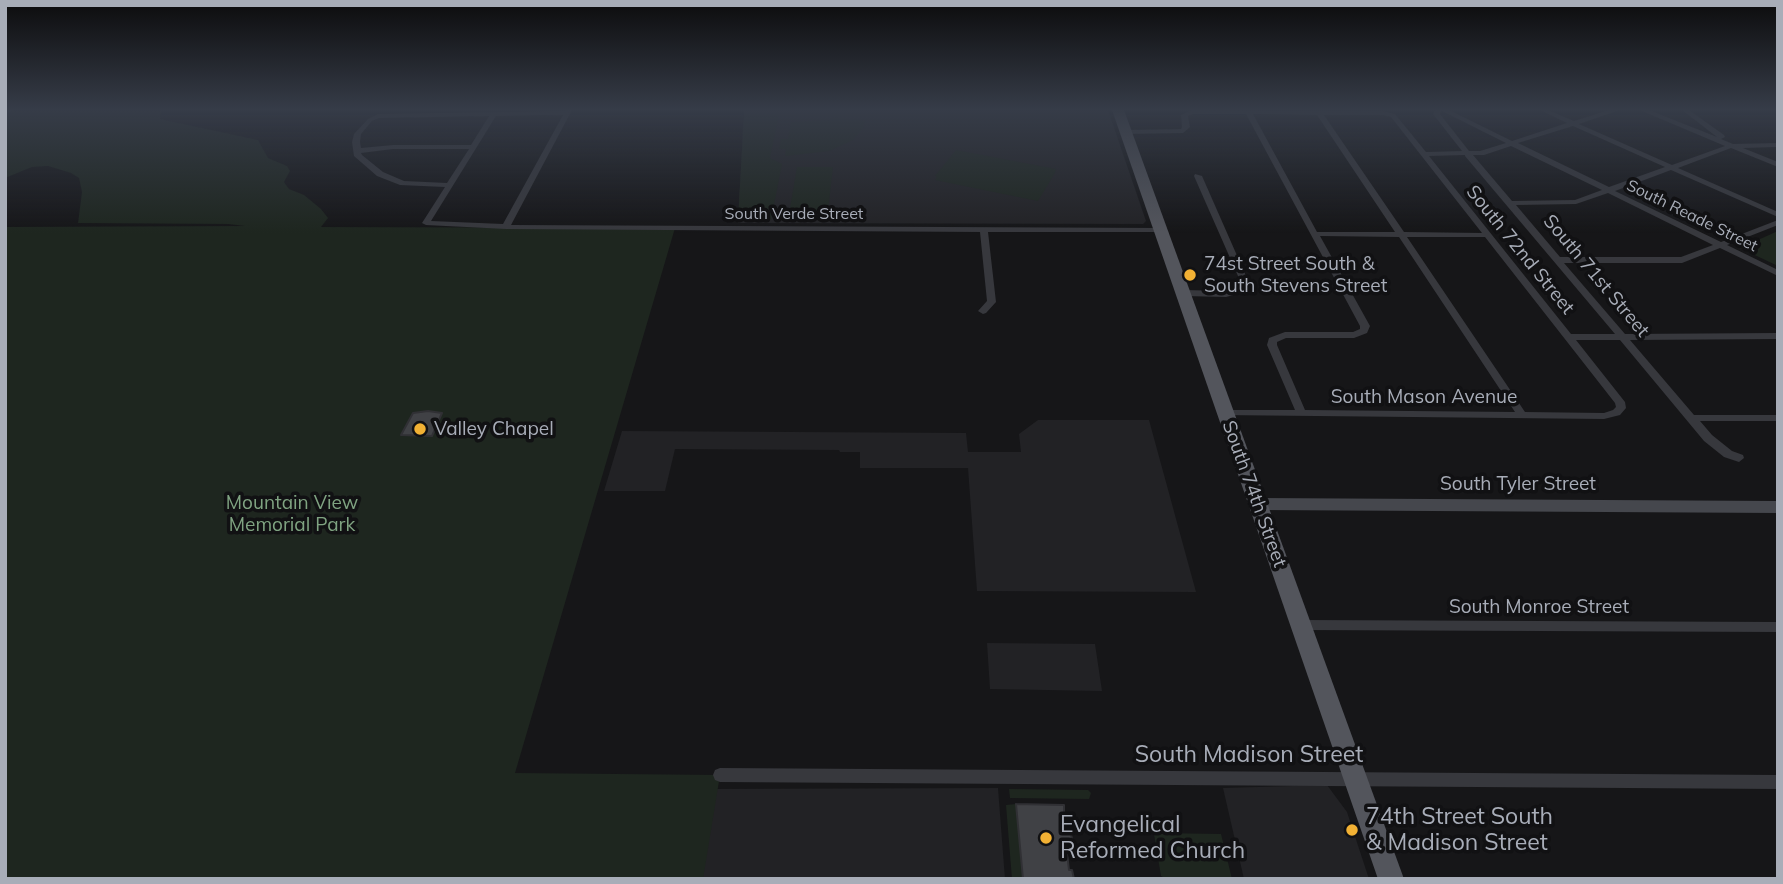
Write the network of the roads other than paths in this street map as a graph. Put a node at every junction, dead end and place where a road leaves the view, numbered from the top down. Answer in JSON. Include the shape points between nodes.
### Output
{"nodes":[{"id":1,"x":357,"y":151,"type":"edge"},
{"id":2,"x":470,"y":151,"type":"edge"},
{"id":3,"x":546,"y":151,"type":"edge"},
{"id":4,"x":1133,"y":151,"type":"edge"},
{"id":5,"x":1269,"y":151,"type":"edge"},
{"id":6,"x":1345,"y":151,"type":"edge"},
{"id":7,"x":1422,"y":151,"type":"edge"},
{"id":8,"x":1466,"y":151,"type":"edge"},
{"id":9,"x":1487,"y":151,"type":"edge"},
{"id":10,"x":1527,"y":151,"type":"edge"},
{"id":11,"x":1635,"y":151,"type":"edge"},
{"id":12,"x":1717,"y":151,"type":"edge"},
{"id":13,"x":1744,"y":151,"type":"edge"},
{"id":14,"x":1424,"y":154,"type":"junction"},
{"id":15,"x":1468,"y":154,"type":"junction"},
{"id":16,"x":1778,"y":165,"type":"edge"},
{"id":17,"x":1672,"y":168,"type":"junction"},
{"id":18,"x":1198,"y":176,"type":"dead end"},
{"id":19,"x":448,"y":185,"type":"junction"},
{"id":20,"x":1608,"y":190,"type":"junction"},
{"id":21,"x":1511,"y":203,"type":"junction"},
{"id":22,"x":1778,"y":215,"type":"edge"},
{"id":23,"x":1778,"y":222,"type":"edge"},
{"id":24,"x":506,"y":227,"type":"junction"},
{"id":25,"x":984,"y":229,"type":"junction"},
{"id":26,"x":1161,"y":230,"type":"junction"},
{"id":27,"x":1314,"y":234,"type":"junction"},
{"id":28,"x":1401,"y":234,"type":"junction"},
{"id":29,"x":1487,"y":235,"type":"junction"},
{"id":30,"x":1723,"y":246,"type":"junction"},
{"id":31,"x":1559,"y":260,"type":"junction"},
{"id":32,"x":1778,"y":272,"type":"edge"},
{"id":33,"x":1184,"y":293,"type":"junction"},
{"id":34,"x":984,"y":311,"type":"dead end"},
{"id":35,"x":1778,"y":336,"type":"edge"},
{"id":36,"x":1569,"y":337,"type":"junction"},
{"id":37,"x":1625,"y":337,"type":"junction"},
{"id":38,"x":1621,"y":408,"type":"joint"},
{"id":39,"x":1224,"y":413,"type":"junction"},
{"id":40,"x":1302,"y":414,"type":"junction"},
{"id":41,"x":1522,"y":415,"type":"junction"},
{"id":42,"x":1695,"y":418,"type":"junction"},
{"id":43,"x":1778,"y":418,"type":"edge"},
{"id":44,"x":1739,"y":458,"type":"dead end"},
{"id":45,"x":1258,"y":504,"type":"junction"},
{"id":46,"x":1778,"y":507,"type":"edge"},
{"id":47,"x":1301,"y":625,"type":"junction"},
{"id":48,"x":1778,"y":627,"type":"edge"},
{"id":49,"x":720,"y":775,"type":"dead end"},
{"id":50,"x":1356,"y":779,"type":"junction"},
{"id":51,"x":1778,"y":782,"type":"edge"},
{"id":52,"x":1391,"y":879,"type":"edge"}],
"edges":[{"from":1,"to":19,"type":"street","via":[[361,161],[386,178],[415,185]]},
{"from":2,"to":19,"type":"street"},
{"from":3,"to":24,"type":"street"},
{"from":4,"to":26,"type":"main road","name":"South 74th Street"},
{"from":5,"to":27,"type":"street"},
{"from":6,"to":28,"type":"street"},
{"from":7,"to":14,"type":"street","name":"South 72nd Street"},
{"from":8,"to":15,"type":"street","name":"South 71st Street"},
{"from":9,"to":15,"type":"street"},
{"from":10,"to":20,"type":"street","name":"South Reade Street"},
{"from":11,"to":17,"type":"street"},
{"from":12,"to":17,"type":"street"},
{"from":13,"to":16,"type":"street"},
{"from":14,"to":15,"type":"street"},
{"from":14,"to":29,"type":"street","name":"South 72nd Street"},
{"from":15,"to":21,"type":"street","name":"South 71st Street"},
{"from":17,"to":20,"type":"street"},
{"from":17,"to":22,"type":"street"},
{"from":18,"to":33,"type":"street","via":[[1242,276],[1241,290]]},
{"from":19,"to":24,"type":"street","name":"South Verde Street","via":[[426,223]]},
{"from":20,"to":21,"type":"street","via":[[1576,202]]},
{"from":20,"to":30,"type":"street","name":"South Reade Street"},
{"from":21,"to":31,"type":"street","name":"South 71st Street"},
{"from":23,"to":30,"type":"street"},
{"from":24,"to":25,"type":"street","name":"South Verde Street"},
{"from":25,"to":26,"type":"street","name":"South Verde Street"},
{"from":25,"to":34,"type":"street","via":[[992,302]]},
{"from":26,"to":33,"type":"main road","name":"South 74th Street"},
{"from":27,"to":28,"type":"street"},
{"from":27,"to":40,"type":"street","via":[[1365,330],[1354,335],[1285,335],[1272,340]]},
{"from":28,"to":29,"type":"street"},
{"from":28,"to":41,"type":"street"},
{"from":29,"to":36,"type":"street","name":"South 72nd Street"},
{"from":30,"to":31,"type":"street","via":[[1682,260]]},
{"from":30,"to":32,"type":"street","name":"South Reade Street"},
{"from":31,"to":37,"type":"street","name":"South 71st Street"},
{"from":33,"to":39,"type":"main road","name":"South 74th Street"},
{"from":35,"to":37,"type":"street"},
{"from":36,"to":37,"type":"street"},
{"from":36,"to":38,"type":"street","name":"South 72nd Street"},
{"from":37,"to":42,"type":"street","name":"South 71st Street"},
{"from":38,"to":41,"type":"street","name":"South Mason Avenue","via":[[1604,416]]},
{"from":39,"to":40,"type":"street","name":"South Mason Avenue"},
{"from":39,"to":45,"type":"main road","name":"South 74th Street"},
{"from":40,"to":41,"type":"street","name":"South Mason Avenue"},
{"from":42,"to":43,"type":"street"},
{"from":42,"to":44,"type":"street","name":"South 71st Street","via":[[1715,444]]},
{"from":45,"to":46,"type":"street","name":"South Tyler Street"},
{"from":45,"to":47,"type":"main road","name":"South 74th Street"},
{"from":47,"to":48,"type":"street","name":"South Monroe Street"},
{"from":47,"to":50,"type":"main road","name":"South 74th Street"},
{"from":49,"to":50,"type":"street","name":"South Madison Street"},
{"from":50,"to":51,"type":"street","name":"South Madison Street"},
{"from":50,"to":52,"type":"main road","name":"South 74th Street"}]}
